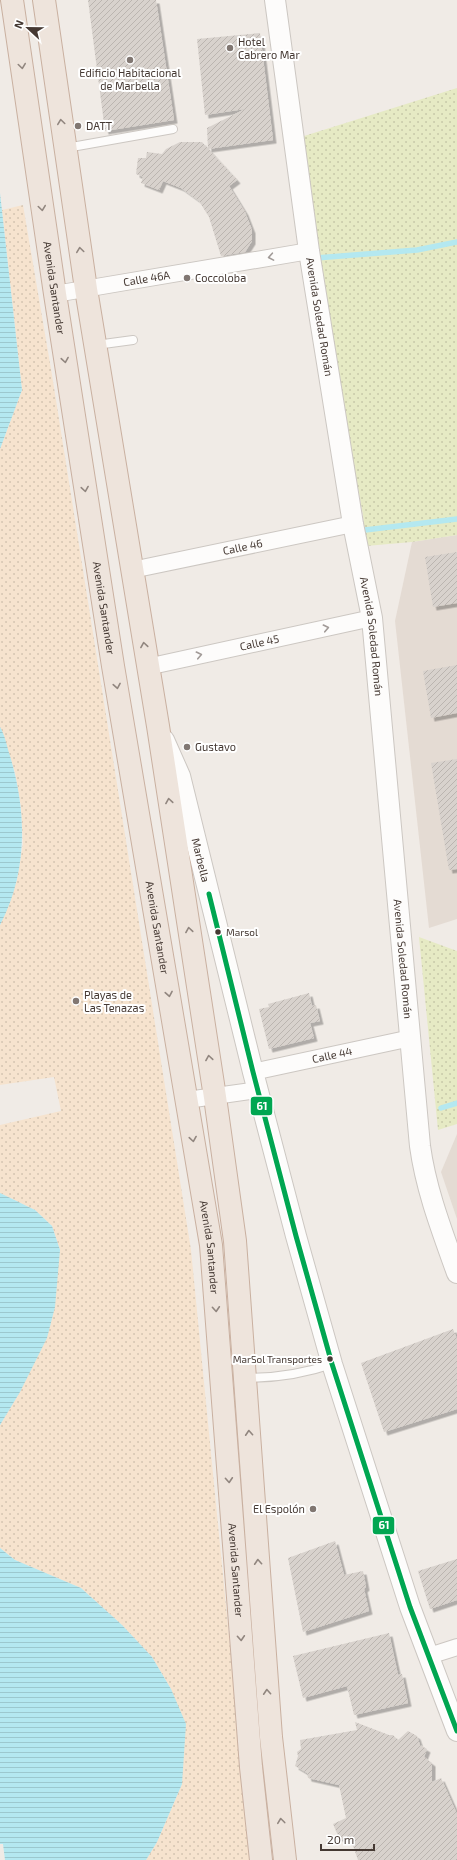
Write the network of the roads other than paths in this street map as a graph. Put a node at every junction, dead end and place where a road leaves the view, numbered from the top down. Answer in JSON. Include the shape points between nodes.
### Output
{"nodes":[{"id":1,"x":12,"y":0,"type":"edge"},
{"id":2,"x":44,"y":0,"type":"edge"},
{"id":3,"x":275,"y":0,"type":"edge"},
{"id":4,"x":173,"y":129,"type":"dead end"},
{"id":5,"x":65,"y":148,"type":"junction"},
{"id":6,"x":309,"y":251,"type":"junction"},
{"id":7,"x":86,"y":289,"type":"junction"},
{"id":8,"x":55,"y":294,"type":"junction"},
{"id":9,"x":133,"y":340,"type":"dead end"},
{"id":10,"x":95,"y":345,"type":"junction"},
{"id":11,"x":353,"y":524,"type":"junction"},
{"id":12,"x":132,"y":570,"type":"junction"},
{"id":13,"x":372,"y":618,"type":"junction"},
{"id":14,"x":147,"y":667,"type":"junction"},
{"id":15,"x":158,"y":726,"type":"junction"},
{"id":16,"x":411,"y":1038,"type":"junction"},
{"id":17,"x":256,"y":1081,"type":"junction"},
{"id":18,"x":215,"y":1097,"type":"junction"},
{"id":19,"x":187,"y":1100,"type":"junction"},
{"id":20,"x":457,"y":1273,"type":"edge"},
{"id":21,"x":332,"y":1364,"type":"junction"},
{"id":22,"x":245,"y":1378,"type":"junction"},
{"id":23,"x":457,"y":1647,"type":"edge"},
{"id":24,"x":429,"y":1656,"type":"junction"},
{"id":25,"x":457,"y":1731,"type":"edge"},
{"id":26,"x":261,"y":1860,"type":"edge"},
{"id":27,"x":285,"y":1860,"type":"edge"}],
"edges":[{"from":1,"to":8,"type":"highway","name":"Avenida Santander","one_way":true},
{"from":5,"to":2,"type":"highway","name":"Avenida Santander","one_way":true},
{"from":3,"to":6,"type":"street","name":"Avenida Soledad Román"},
{"from":4,"to":5,"type":"lane"},
{"from":7,"to":5,"type":"highway","name":"Avenida Santander","one_way":true},
{"from":6,"to":7,"type":"street","name":"Calle 46A","one_way":true},
{"from":6,"to":11,"type":"street","name":"Avenida Soledad Román"},
{"from":7,"to":8,"type":"street","name":"Calle 46A"},
{"from":7,"to":10,"type":"highway","name":"Avenida Santander"},
{"from":8,"to":19,"type":"highway","name":"Avenida Santander","one_way":true,"via":[[113,666]]},
{"from":9,"to":10,"type":"lane"},
{"from":10,"to":12,"type":"highway","name":"Avenida Santander"},
{"from":11,"to":12,"type":"street","name":"Calle 46"},
{"from":11,"to":13,"type":"street","name":"Avenida Soledad Román"},
{"from":14,"to":12,"type":"highway","name":"Avenida Santander","one_way":true},
{"from":14,"to":13,"type":"street","name":"Calle 45","one_way":true},
{"from":13,"to":16,"type":"street","name":"Avenida Soledad Román"},
{"from":14,"to":15,"type":"highway","name":"Avenida Santander"},
{"from":15,"to":17,"type":"street","name":"Marbella","via":[[180,776]]},
{"from":18,"to":15,"type":"highway","name":"Avenida Santander","one_way":true},
{"from":16,"to":17,"type":"street","name":"Calle 44"},
{"from":16,"to":20,"type":"street","name":"Avenida Soledad Román","via":[[424,1175]]},
{"from":17,"to":18,"type":"street","name":"Calle 44"},
{"from":17,"to":21,"type":"street","name":"Marbella"},
{"from":18,"to":19,"type":"street","name":"Calle 44"},
{"from":18,"to":22,"type":"highway","name":"Avenida Santander","via":[[235,1241]]},
{"from":19,"to":26,"type":"highway","name":"Avenida Santander","one_way":true,"via":[[211,1245],[251,1767]]},
{"from":21,"to":22,"type":"lane","via":[[272,1378]]},
{"from":21,"to":24,"type":"street","name":"Marbella","via":[[410,1607]]},
{"from":27,"to":22,"type":"highway","name":"Avenida Santander","one_way":true,"via":[[270,1737]]},
{"from":23,"to":24,"type":"street"},
{"from":24,"to":25,"type":"street","name":"Marbella"}]}
